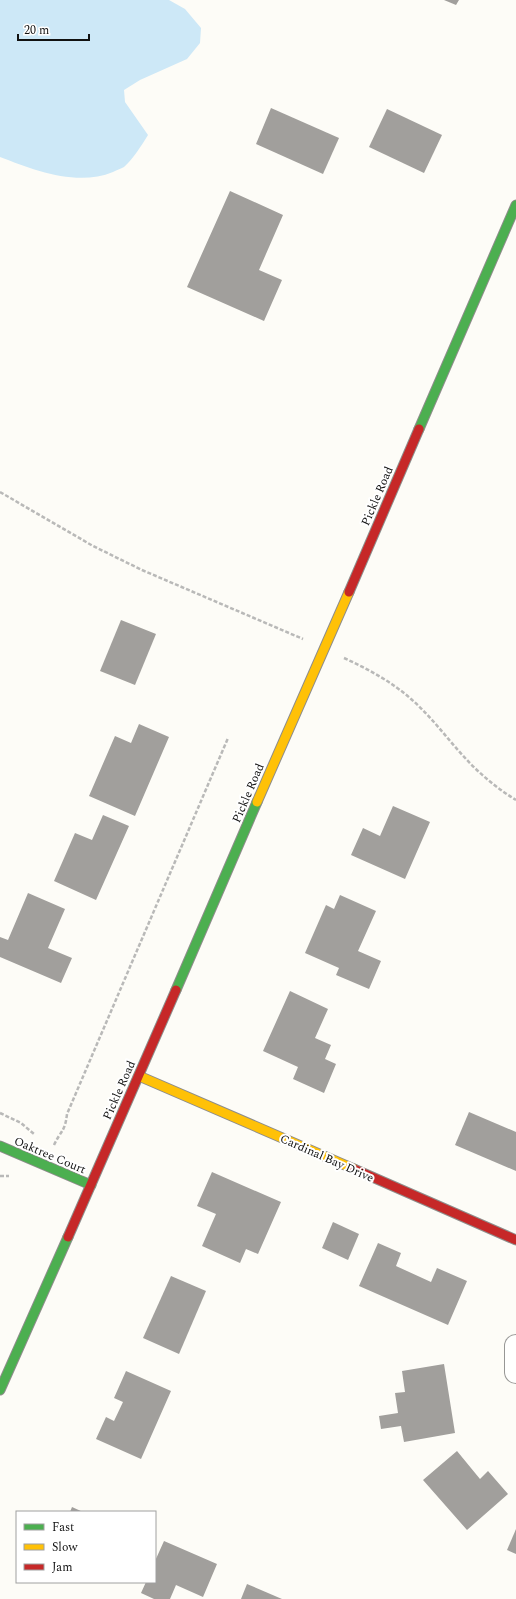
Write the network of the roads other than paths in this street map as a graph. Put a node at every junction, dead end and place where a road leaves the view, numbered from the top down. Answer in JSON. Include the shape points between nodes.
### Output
{"nodes":[{"id":1,"x":516,"y":205,"type":"edge"},
{"id":2,"x":139,"y":1076,"type":"junction"},
{"id":3,"x":0,"y":1146,"type":"edge"},
{"id":4,"x":90,"y":1185,"type":"junction"},
{"id":5,"x":516,"y":1240,"type":"edge"},
{"id":6,"x":516,"y":1346,"type":"edge"},
{"id":7,"x":516,"y":1372,"type":"edge"},
{"id":8,"x":0,"y":1390,"type":"edge"}],
"edges":[{"from":1,"to":2,"type":"street","name":"Pickle Road"},
{"from":2,"to":4,"type":"street","name":"Pickle Road"},
{"from":2,"to":5,"type":"street","name":"Cardinal Bay Drive"},
{"from":3,"to":4,"type":"street","name":"Oaktree Court"},
{"from":4,"to":8,"type":"street","name":"Pickle Road"},
{"from":6,"to":7,"type":"street"}]}
